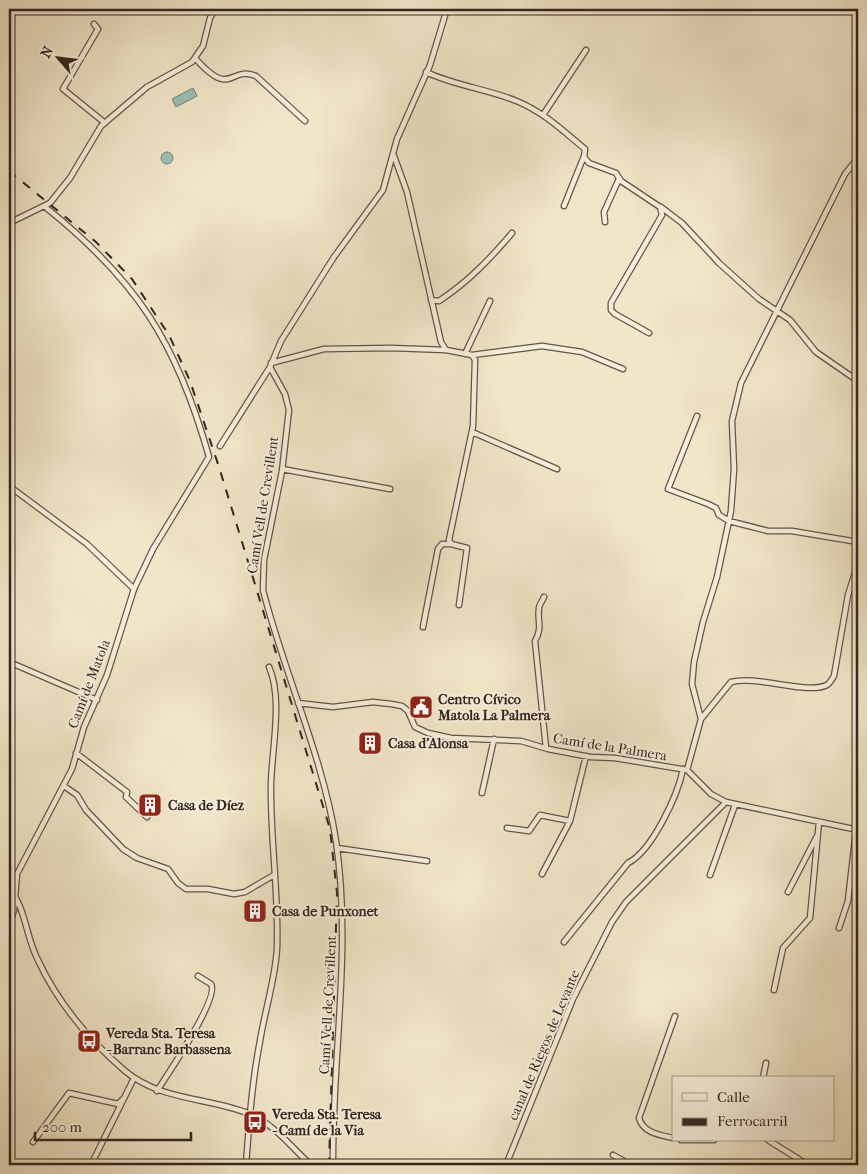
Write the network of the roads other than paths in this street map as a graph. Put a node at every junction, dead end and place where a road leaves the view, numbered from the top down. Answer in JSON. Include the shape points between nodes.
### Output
{"nodes":[{"id":1,"x":215,"y":9,"type":"edge"},
{"id":2,"x":447,"y":9,"type":"edge"},
{"id":3,"x":94,"y":24,"type":"dead end"},
{"id":4,"x":586,"y":50,"type":"dead end"},
{"id":5,"x":195,"y":58,"type":"junction"},
{"id":6,"x":426,"y":72,"type":"junction"},
{"id":7,"x":543,"y":115,"type":"junction"},
{"id":8,"x":305,"y":121,"type":"dead end"},
{"id":9,"x":105,"y":123,"type":"junction"},
{"id":10,"x":394,"y":154,"type":"junction"},
{"id":11,"x":584,"y":155,"type":"junction"},
{"id":12,"x":858,"y":158,"type":"edge"},
{"id":13,"x":619,"y":179,"type":"junction"},
{"id":14,"x":44,"y":206,"type":"junction"},
{"id":15,"x":564,"y":206,"type":"dead end"},
{"id":16,"x":660,"y":206,"type":"junction"},
{"id":17,"x":605,"y":222,"type":"dead end"},
{"id":18,"x":9,"y":223,"type":"edge"},
{"id":19,"x":512,"y":233,"type":"dead end"},
{"id":20,"x":432,"y":300,"type":"junction"},
{"id":21,"x":490,"y":301,"type":"dead end"},
{"id":22,"x":777,"y":311,"type":"junction"},
{"id":23,"x":649,"y":333,"type":"dead end"},
{"id":24,"x":446,"y":350,"type":"junction"},
{"id":25,"x":465,"y":354,"type":"junction"},
{"id":26,"x":472,"y":355,"type":"junction"},
{"id":27,"x":271,"y":365,"type":"junction"},
{"id":28,"x":623,"y":369,"type":"dead end"},
{"id":29,"x":858,"y":381,"type":"edge"},
{"id":30,"x":697,"y":416,"type":"dead end"},
{"id":31,"x":472,"y":432,"type":"junction"},
{"id":32,"x":220,"y":446,"type":"dead end"},
{"id":33,"x":282,"y":469,"type":"junction"},
{"id":34,"x":557,"y":469,"type":"dead end"},
{"id":35,"x":9,"y":486,"type":"edge"},
{"id":36,"x":390,"y":489,"type":"dead end"},
{"id":37,"x":729,"y":521,"type":"junction"},
{"id":38,"x":858,"y":542,"type":"edge"},
{"id":39,"x":450,"y":544,"type":"junction"},
{"id":40,"x":858,"y":563,"type":"edge"},
{"id":41,"x":134,"y":589,"type":"junction"},
{"id":42,"x":544,"y":597,"type":"dead end"},
{"id":43,"x":459,"y":605,"type":"dead end"},
{"id":44,"x":422,"y":628,"type":"dead end"},
{"id":45,"x":9,"y":662,"type":"edge"},
{"id":46,"x":270,"y":667,"type":"dead end"},
{"id":47,"x":96,"y":700,"type":"junction"},
{"id":48,"x":298,"y":703,"type":"junction"},
{"id":49,"x":701,"y":719,"type":"junction"},
{"id":50,"x":494,"y":739,"type":"junction"},
{"id":51,"x":546,"y":748,"type":"junction"},
{"id":52,"x":76,"y":753,"type":"junction"},
{"id":53,"x":586,"y":756,"type":"junction"},
{"id":54,"x":685,"y":770,"type":"junction"},
{"id":55,"x":64,"y":786,"type":"junction"},
{"id":56,"x":482,"y":793,"type":"dead end"},
{"id":57,"x":726,"y":802,"type":"junction"},
{"id":58,"x":735,"y":805,"type":"junction"},
{"id":59,"x":148,"y":817,"type":"dead end"},
{"id":60,"x":570,"y":821,"type":"junction"},
{"id":61,"x":819,"y":822,"type":"junction"},
{"id":62,"x":507,"y":828,"type":"dead end"},
{"id":63,"x":857,"y":830,"type":"edge"},
{"id":64,"x":818,"y":833,"type":"junction"},
{"id":65,"x":337,"y":848,"type":"junction"},
{"id":66,"x":427,"y":861,"type":"dead end"},
{"id":67,"x":542,"y":874,"type":"dead end"},
{"id":68,"x":274,"y":875,"type":"junction"},
{"id":69,"x":710,"y":875,"type":"dead end"},
{"id":70,"x":9,"y":888,"type":"edge"},
{"id":71,"x":788,"y":892,"type":"dead end"},
{"id":72,"x":14,"y":894,"type":"junction"},
{"id":73,"x":9,"y":927,"type":"edge"},
{"id":74,"x":839,"y":928,"type":"dead end"},
{"id":75,"x":564,"y":942,"type":"dead end"},
{"id":76,"x":198,"y":976,"type":"dead end"},
{"id":77,"x":774,"y":990,"type":"dead end"},
{"id":78,"x":675,"y":1016,"type":"dead end"},
{"id":79,"x":766,"y":1063,"type":"dead end"},
{"id":80,"x":763,"y":1076,"type":"edge"},
{"id":81,"x":134,"y":1078,"type":"junction"},
{"id":82,"x":157,"y":1091,"type":"junction"},
{"id":83,"x":124,"y":1098,"type":"junction"},
{"id":84,"x":250,"y":1114,"type":"junction"},
{"id":85,"x":672,"y":1138,"type":"edge"},
{"id":86,"x":33,"y":1142,"type":"dead end"},
{"id":87,"x":771,"y":1142,"type":"edge"},
{"id":88,"x":613,"y":1155,"type":"dead end"},
{"id":89,"x":91,"y":1165,"type":"edge"},
{"id":90,"x":246,"y":1165,"type":"edge"},
{"id":91,"x":311,"y":1165,"type":"edge"},
{"id":92,"x":333,"y":1165,"type":"edge"},
{"id":93,"x":506,"y":1165,"type":"edge"},
{"id":94,"x":625,"y":1165,"type":"edge"},
{"id":95,"x":808,"y":1165,"type":"edge"}],
"edges":[{"from":1,"to":5,"type":"street","via":[[203,46]]},
{"from":2,"to":6,"type":"street"},
{"from":3,"to":9,"type":"street","via":[[98,30],[63,89]]},
{"from":4,"to":7,"type":"street"},
{"from":5,"to":8,"type":"street","via":[[215,78],[226,81],[250,73],[256,76]]},
{"from":5,"to":9,"type":"street","via":[[147,87]]},
{"from":6,"to":7,"type":"street","via":[[519,102]]},
{"from":6,"to":10,"type":"street","via":[[402,125]]},
{"from":7,"to":11,"type":"street","via":[[585,149]]},
{"from":9,"to":14,"type":"street","via":[[70,178]]},
{"from":10,"to":20,"type":"street","via":[[407,192]]},
{"from":10,"to":27,"type":"street","via":[[383,190],[334,257],[281,341]]},
{"from":11,"to":13,"type":"street","via":[[589,163],[616,173]]},
{"from":11,"to":15,"type":"street"},
{"from":12,"to":22,"type":"street","via":[[845,174]]},
{"from":13,"to":16,"type":"street"},
{"from":13,"to":17,"type":"street","via":[[604,212]]},
{"from":14,"to":18,"type":"street"},
{"from":14,"to":41,"type":"street","name":"Camí de Matola","via":[[109,264],[151,315],[191,397],[209,457],[153,548]]},
{"from":16,"to":22,"type":"street","via":[[682,223],[719,263]]},
{"from":16,"to":23,"type":"street","via":[[662,215],[611,303],[615,314]]},
{"from":19,"to":20,"type":"street","via":[[461,287],[439,301]]},
{"from":20,"to":24,"type":"street","via":[[441,342]]},
{"from":21,"to":25,"type":"street"},
{"from":22,"to":29,"type":"street","via":[[790,320],[816,352]]},
{"from":22,"to":37,"type":"street","via":[[735,400]]},
{"from":24,"to":25,"type":"street"},
{"from":24,"to":27,"type":"street","via":[[324,349]]},
{"from":25,"to":26,"type":"street"},
{"from":26,"to":28,"type":"street","via":[[542,346],[582,352]]},
{"from":26,"to":31,"type":"street","via":[[475,360]]},
{"from":27,"to":32,"type":"street"},
{"from":27,"to":33,"type":"street","name":"Camí Vell de Crevillent","via":[[289,402]]},
{"from":30,"to":37,"type":"street","via":[[668,489],[716,508],[719,516]]},
{"from":31,"to":34,"type":"street"},
{"from":31,"to":39,"type":"street"},
{"from":33,"to":36,"type":"street"},
{"from":33,"to":48,"type":"street","name":"Camí Vell de Crevillent","via":[[262,579],[269,614]]},
{"from":35,"to":41,"type":"street","via":[[87,544]]},
{"from":37,"to":38,"type":"street","via":[[768,531],[792,531]]},
{"from":37,"to":49,"type":"street","via":[[718,577],[694,662],[692,684]]},
{"from":39,"to":43,"type":"street","via":[[467,548]]},
{"from":39,"to":44,"type":"street","via":[[442,544],[438,549]]},
{"from":40,"to":49,"type":"street","via":[[848,595],[834,676],[829,684],[819,687],[740,679],[730,682]]},
{"from":41,"to":47,"type":"street","name":"Camí de Matola"},
{"from":42,"to":51,"type":"street","via":[[538,608],[541,619],[536,641]]},
{"from":45,"to":47,"type":"street"},
{"from":46,"to":68,"type":"street","via":[[277,698],[271,793]]},
{"from":47,"to":52,"type":"street","name":"Camí de Matola"},
{"from":48,"to":50,"type":"street","name":"Camí de la Palmera","via":[[334,706],[373,702],[391,704],[408,711],[416,727],[428,733],[451,738]]},
{"from":48,"to":65,"type":"street","name":"Camí Vell de Crevillent"},
{"from":49,"to":54,"type":"street"},
{"from":50,"to":51,"type":"street","name":"Camí de la Palmera","via":[[521,741]]},
{"from":50,"to":56,"type":"street"},
{"from":51,"to":53,"type":"street","name":"Camí de la Palmera"},
{"from":52,"to":55,"type":"street","name":"Camí de Matola"},
{"from":52,"to":59,"type":"street","via":[[127,792],[126,797]]},
{"from":53,"to":54,"type":"street","name":"Camí de la Palmera"},
{"from":53,"to":60,"type":"street"},
{"from":54,"to":57,"type":"street","via":[[711,794]]},
{"from":54,"to":75,"type":"street","via":[[651,841],[637,859],[628,863]]},
{"from":55,"to":68,"type":"street","via":[[77,795],[86,810],[123,849],[168,869],[186,889],[234,894],[246,892]]},
{"from":55,"to":72,"type":"street","name":"Camí de Matola","via":[[17,874]]},
{"from":57,"to":58,"type":"street"},
{"from":57,"to":93,"type":"street","name":"canal de Riegos de Levante","via":[[626,902],[612,922],[572,999]]},
{"from":58,"to":61,"type":"street"},
{"from":58,"to":69,"type":"street"},
{"from":60,"to":62,"type":"street","via":[[540,814],[529,831]]},
{"from":60,"to":67,"type":"street"},
{"from":61,"to":63,"type":"street"},
{"from":61,"to":64,"type":"street"},
{"from":63,"to":74,"type":"street","via":[[848,901]]},
{"from":64,"to":71,"type":"street"},
{"from":64,"to":77,"type":"street","via":[[810,918],[782,948]]},
{"from":65,"to":66,"type":"street"},
{"from":65,"to":92,"type":"street","name":"Camí Vell de Crevillent","via":[[343,925]]},
{"from":68,"to":84,"type":"street","via":[[277,904],[274,977],[259,1044]]},
{"from":70,"to":72,"type":"street"},
{"from":72,"to":73,"type":"street","name":"Camí de Matola"},
{"from":72,"to":81,"type":"street","via":[[37,958],[54,989],[100,1050]]},
{"from":76,"to":82,"type":"street","via":[[211,984],[212,993],[204,1014]]},
{"from":78,"to":85,"type":"street","via":[[639,1118],[647,1130]]},
{"from":79,"to":80,"type":"street"},
{"from":81,"to":82,"type":"street"},
{"from":81,"to":83,"type":"street"},
{"from":82,"to":84,"type":"street"},
{"from":83,"to":86,"type":"street","via":[[118,1104],[68,1093]]},
{"from":83,"to":89,"type":"street"},
{"from":84,"to":90,"type":"street"},
{"from":84,"to":91,"type":"street","via":[[275,1131]]},
{"from":87,"to":95,"type":"street"},
{"from":88,"to":94,"type":"street"}]}
